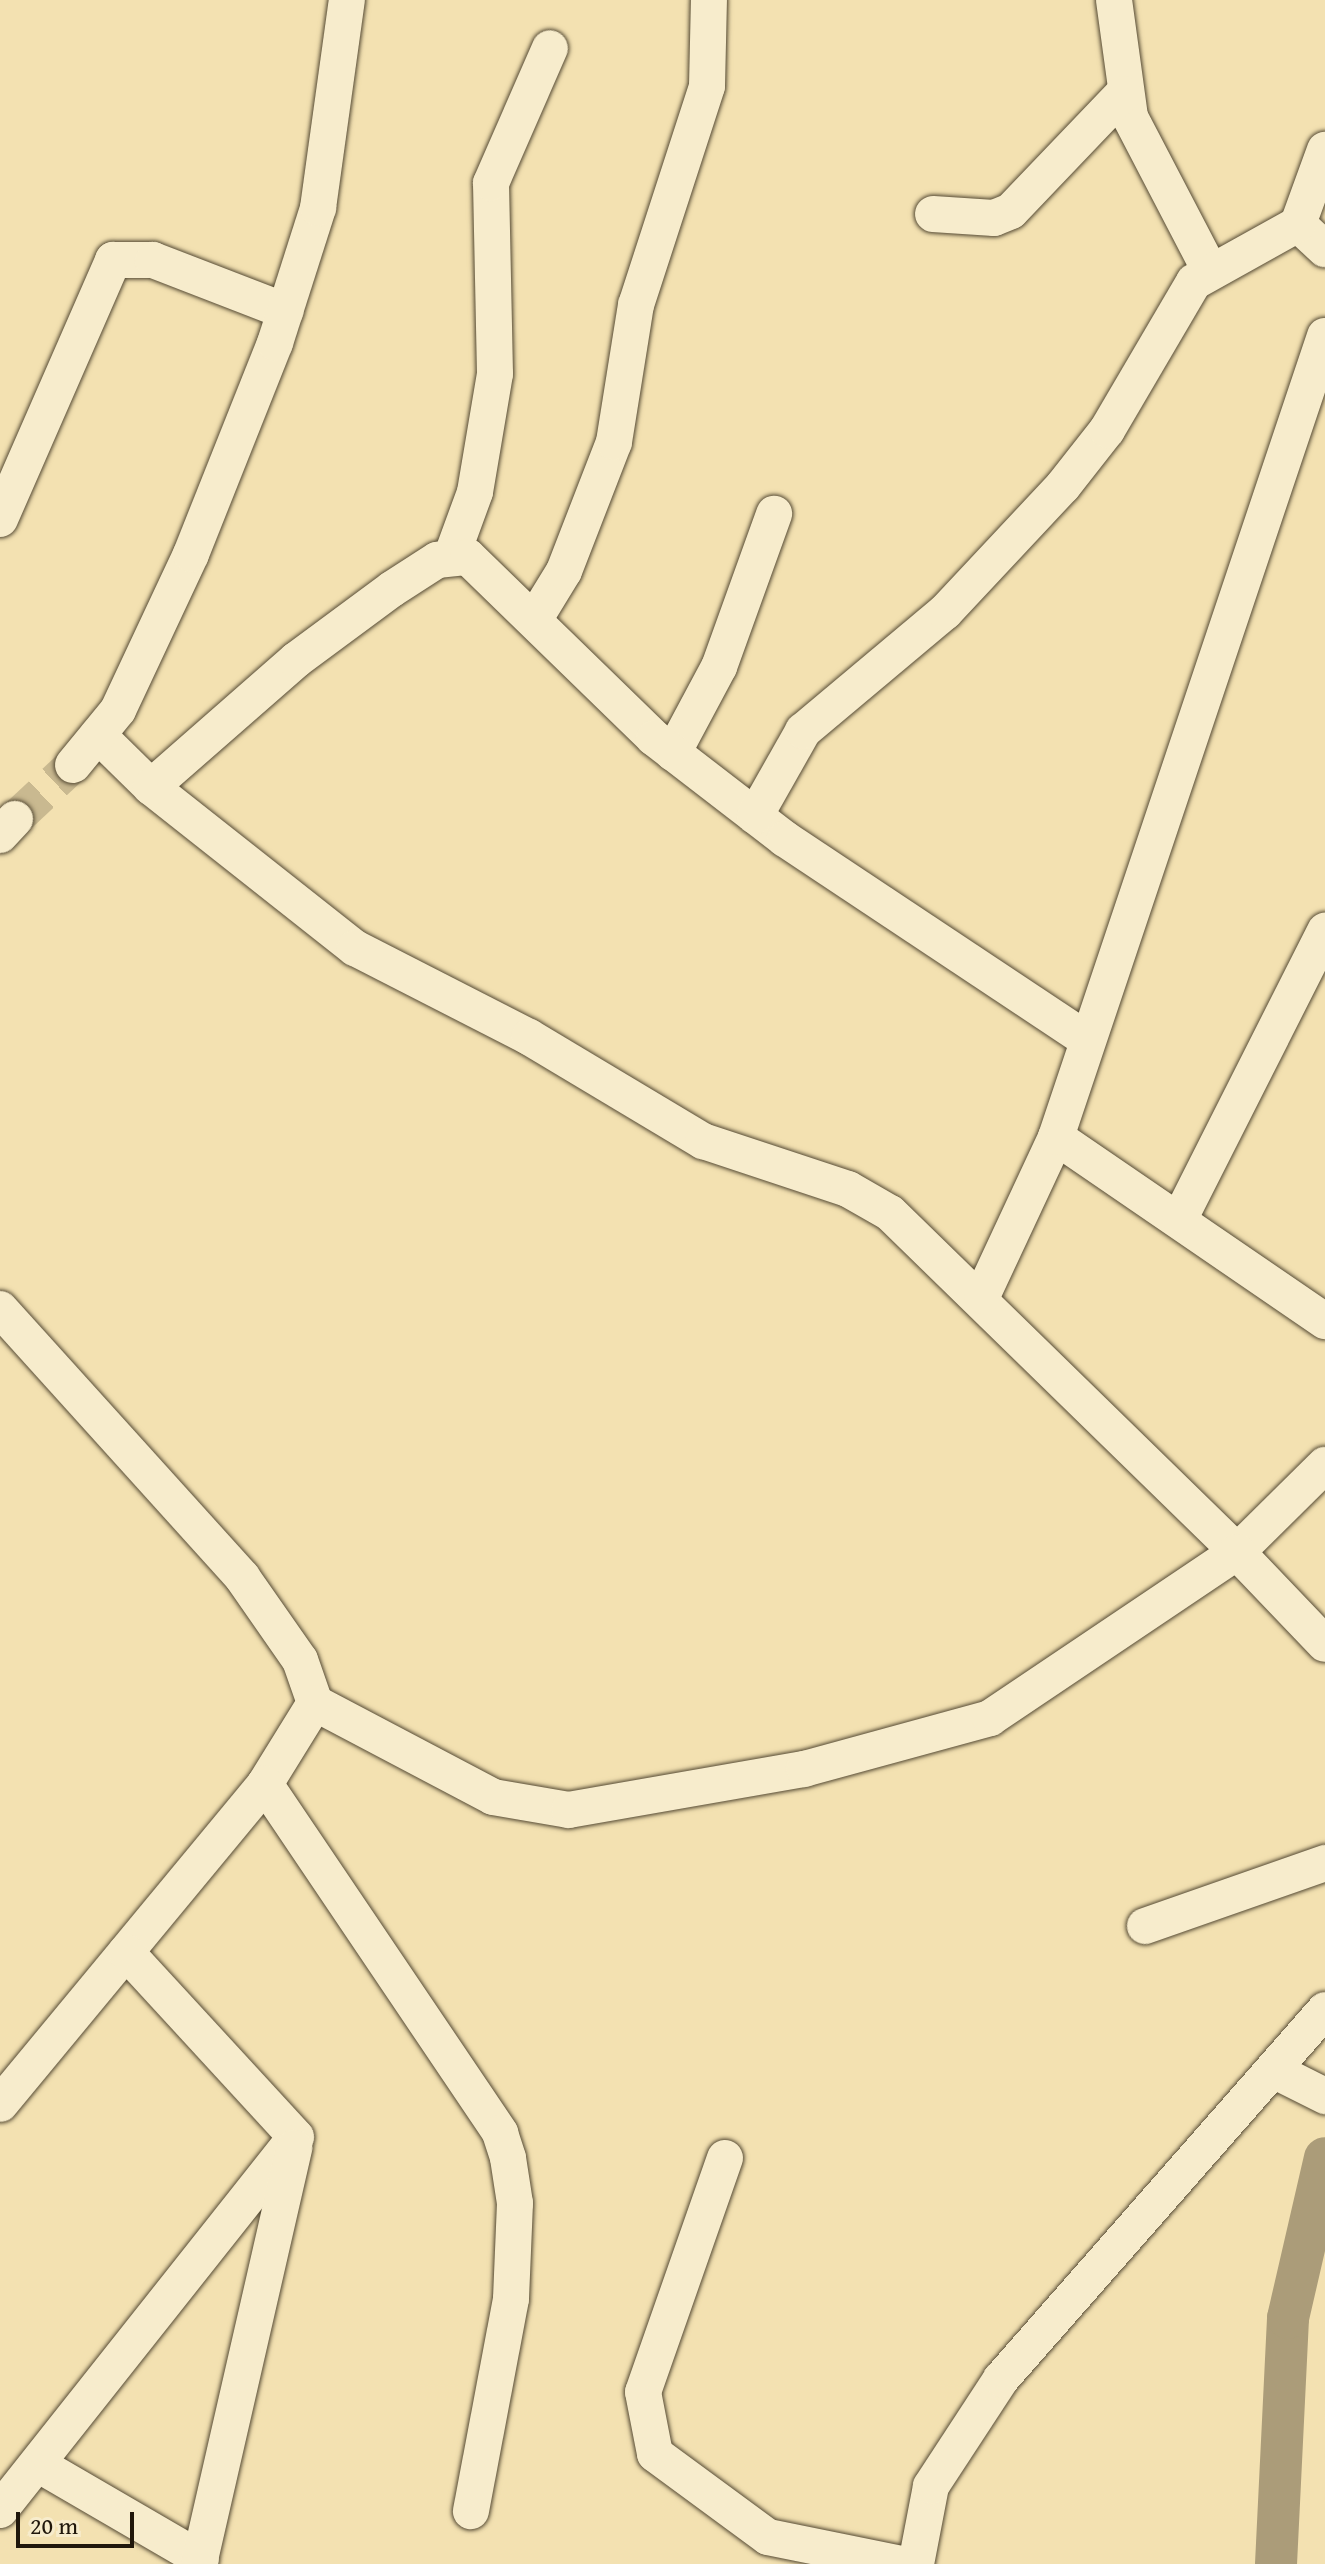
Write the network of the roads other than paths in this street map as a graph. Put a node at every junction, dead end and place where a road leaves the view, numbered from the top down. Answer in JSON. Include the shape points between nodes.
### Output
{"nodes":[{"id":1,"x":347,"y":0,"type":"edge"},
{"id":2,"x":709,"y":0,"type":"edge"},
{"id":3,"x":1114,"y":0,"type":"edge"},
{"id":4,"x":550,"y":48,"type":"dead end"},
{"id":5,"x":1123,"y":94,"type":"junction"},
{"id":6,"x":1325,"y":150,"type":"edge"},
{"id":7,"x":933,"y":214,"type":"dead end"},
{"id":8,"x":1298,"y":224,"type":"junction"},
{"id":9,"x":1325,"y":249,"type":"edge"},
{"id":10,"x":1209,"y":269,"type":"junction"},
{"id":11,"x":285,"y":311,"type":"junction"},
{"id":12,"x":1325,"y":336,"type":"edge"},
{"id":13,"x":774,"y":514,"type":"dead end"},
{"id":14,"x":0,"y":519,"type":"edge"},
{"id":15,"x":452,"y":555,"type":"junction"},
{"id":16,"x":534,"y":620,"type":"junction"},
{"id":17,"x":98,"y":735,"type":"junction"},
{"id":18,"x":673,"y":753,"type":"junction"},
{"id":19,"x":73,"y":765,"type":"tunnel mouth"},
{"id":20,"x":151,"y":787,"type":"junction"},
{"id":21,"x":755,"y":816,"type":"junction"},
{"id":22,"x":1325,"y":931,"type":"edge"},
{"id":23,"x":1085,"y":1038,"type":"junction"},
{"id":24,"x":1056,"y":1137,"type":"junction"},
{"id":25,"x":1180,"y":1218,"type":"junction"},
{"id":26,"x":982,"y":1296,"type":"junction"},
{"id":27,"x":0,"y":1309,"type":"edge"},
{"id":28,"x":1325,"y":1321,"type":"edge"},
{"id":29,"x":1325,"y":1465,"type":"edge"},
{"id":30,"x":1237,"y":1552,"type":"junction"},
{"id":31,"x":1325,"y":1644,"type":"edge"},
{"id":32,"x":315,"y":1703,"type":"junction"},
{"id":33,"x":265,"y":1784,"type":"junction"},
{"id":34,"x":1325,"y":1863,"type":"edge"},
{"id":35,"x":1145,"y":1926,"type":"dead end"},
{"id":36,"x":126,"y":1952,"type":"junction"},
{"id":37,"x":1325,"y":2010,"type":"edge"},
{"id":38,"x":1277,"y":2072,"type":"junction"},
{"id":39,"x":1322,"y":2094,"type":"edge"},
{"id":40,"x":0,"y":2104,"type":"edge"},
{"id":41,"x":296,"y":2137,"type":"junction"},
{"id":42,"x":725,"y":2158,"type":"dead end"},
{"id":43,"x":41,"y":2466,"type":"junction"},
{"id":44,"x":0,"y":2510,"type":"edge"},
{"id":45,"x":471,"y":2511,"type":"dead end"},
{"id":46,"x":200,"y":2561,"type":"edge"},
{"id":47,"x":902,"y":2564,"type":"edge"},
{"id":48,"x":916,"y":2564,"type":"edge"}],
"edges":[{"from":1,"to":11,"type":"street","via":[[318,208]]},
{"from":2,"to":16,"type":"street","via":[[707,86],[636,305],[614,442],[564,571]]},
{"from":3,"to":5,"type":"street","via":[[1126,45]]},
{"from":4,"to":15,"type":"street","via":[[493,173],[495,374],[475,492]]},
{"from":5,"to":7,"type":"street","via":[[1011,211],[994,218]]},
{"from":5,"to":10,"type":"street"},
{"from":6,"to":8,"type":"street"},
{"from":8,"to":9,"type":"street"},
{"from":8,"to":10,"type":"street"},
{"from":10,"to":21,"type":"street","via":[[1182,299],[1125,401],[1063,486],[945,612],[803,731]]},
{"from":11,"to":14,"type":"street","via":[[153,260],[113,260]]},
{"from":11,"to":17,"type":"street","via":[[191,554],[118,710]]},
{"from":12,"to":23,"type":"street"},
{"from":13,"to":18,"type":"street","via":[[719,667]]},
{"from":15,"to":16,"type":"street","via":[[468,557]]},
{"from":15,"to":20,"type":"street","via":[[296,660]]},
{"from":16,"to":18,"type":"street"},
{"from":17,"to":19,"type":"street"},
{"from":17,"to":20,"type":"street"},
{"from":18,"to":21,"type":"street"},
{"from":20,"to":26,"type":"street","via":[[355,948],[529,1037],[703,1141],[848,1189],[890,1213]]},
{"from":21,"to":23,"type":"street"},
{"from":22,"to":25,"type":"street"},
{"from":23,"to":24,"type":"street"},
{"from":24,"to":25,"type":"street"},
{"from":24,"to":26,"type":"street"},
{"from":25,"to":28,"type":"street"},
{"from":26,"to":30,"type":"street"},
{"from":27,"to":32,"type":"street","via":[[242,1577],[300,1660]]},
{"from":29,"to":30,"type":"street"},
{"from":30,"to":31,"type":"street"},
{"from":30,"to":32,"type":"street","via":[[990,1718],[804,1769],[569,1810],[493,1797]]},
{"from":32,"to":33,"type":"street"},
{"from":33,"to":36,"type":"street"},
{"from":33,"to":45,"type":"street","via":[[500,2133],[508,2158],[515,2203],[511,2299]]},
{"from":34,"to":35,"type":"street"},
{"from":36,"to":40,"type":"street"},
{"from":36,"to":41,"type":"street"},
{"from":37,"to":38,"type":"street"},
{"from":38,"to":39,"type":"street"},
{"from":38,"to":48,"type":"street","via":[[1001,2379],[931,2486]]},
{"from":41,"to":43,"type":"street"},
{"from":41,"to":46,"type":"street"},
{"from":42,"to":47,"type":"street","via":[[643,2392],[655,2454],[768,2537]]},
{"from":43,"to":44,"type":"street"},
{"from":43,"to":46,"type":"street"}]}
